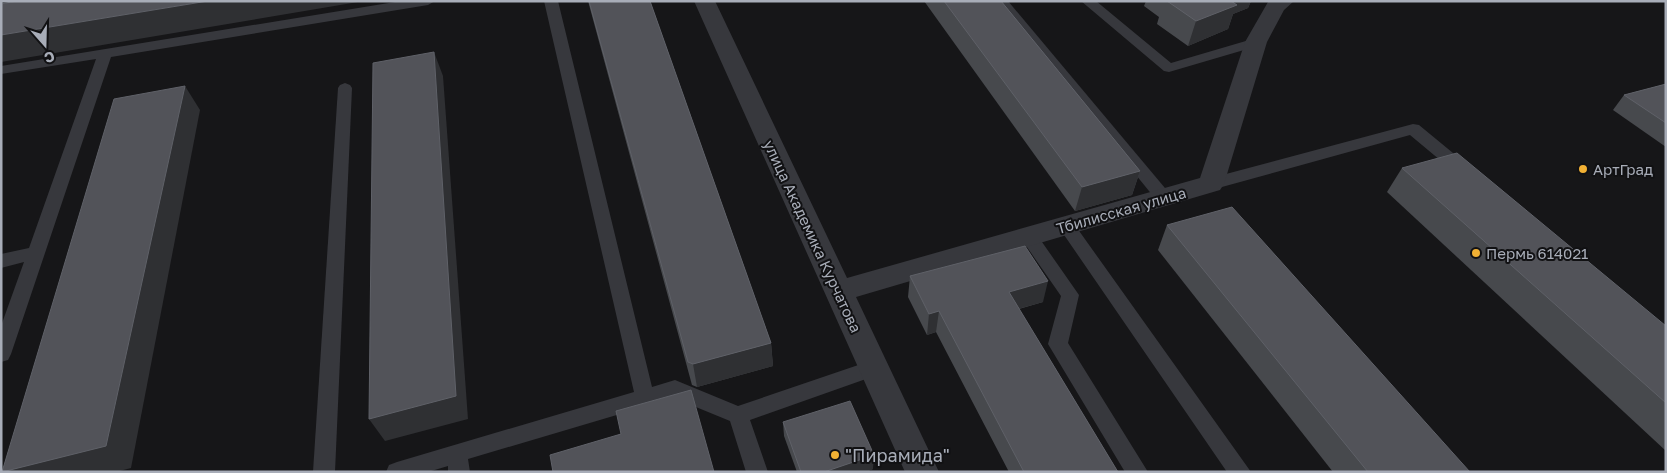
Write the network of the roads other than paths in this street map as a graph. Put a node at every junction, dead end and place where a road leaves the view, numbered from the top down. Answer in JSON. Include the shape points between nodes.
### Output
{"nodes":[{"id":1,"x":428,"y":1,"type":"edge"},
{"id":2,"x":551,"y":1,"type":"edge"},
{"id":3,"x":704,"y":1,"type":"edge"},
{"id":4,"x":1001,"y":1,"type":"edge"},
{"id":5,"x":1088,"y":1,"type":"edge"},
{"id":6,"x":1284,"y":1,"type":"edge"},
{"id":7,"x":1256,"y":42,"type":"junction"},
{"id":8,"x":106,"y":53,"type":"junction"},
{"id":9,"x":1,"y":70,"type":"edge"},
{"id":10,"x":345,"y":88,"type":"dead end"},
{"id":11,"x":1474,"y":180,"type":"edge"},
{"id":12,"x":1212,"y":184,"type":"junction"},
{"id":13,"x":1164,"y":198,"type":"junction"},
{"id":14,"x":1066,"y":226,"type":"junction"},
{"id":15,"x":1029,"y":236,"type":"junction"},
{"id":16,"x":36,"y":253,"type":"junction"},
{"id":17,"x":1,"y":261,"type":"edge"},
{"id":18,"x":839,"y":291,"type":"junction"},
{"id":19,"x":1,"y":354,"type":"edge"},
{"id":20,"x":873,"y":368,"type":"junction"},
{"id":21,"x":645,"y":398,"type":"junction"},
{"id":22,"x":738,"y":415,"type":"junction"},
{"id":23,"x":458,"y":462,"type":"edge"},
{"id":24,"x":324,"y":472,"type":"edge"},
{"id":25,"x":397,"y":472,"type":"edge"},
{"id":26,"x":757,"y":472,"type":"edge"},
{"id":27,"x":922,"y":472,"type":"edge"},
{"id":28,"x":1137,"y":472,"type":"edge"},
{"id":29,"x":1240,"y":472,"type":"edge"}],
"edges":[{"from":1,"to":8,"type":"lane"},
{"from":2,"to":21,"type":"lane"},
{"from":3,"to":18,"type":"street","name":"улица Академика Курчатова"},
{"from":4,"to":13,"type":"lane"},
{"from":5,"to":7,"type":"lane","via":[[1170,68]]},
{"from":6,"to":7,"type":"street","via":[[1275,6]]},
{"from":7,"to":12,"type":"street"},
{"from":8,"to":9,"type":"lane"},
{"from":8,"to":16,"type":"lane"},
{"from":10,"to":24,"type":"lane"},
{"from":11,"to":12,"type":"lane","via":[[1413,129]]},
{"from":12,"to":13,"type":"street","name":"Тбилисская улица"},
{"from":13,"to":14,"type":"street","name":"Тбилисская улица"},
{"from":14,"to":15,"type":"street","name":"Тбилисская улица"},
{"from":14,"to":29,"type":"lane"},
{"from":15,"to":18,"type":"street","name":"Тбилисская улица"},
{"from":15,"to":28,"type":"lane","via":[[1070,295],[1058,344]]},
{"from":16,"to":17,"type":"lane"},
{"from":16,"to":19,"type":"lane"},
{"from":18,"to":20,"type":"street","name":"улица Академика Курчатова"},
{"from":20,"to":22,"type":"lane"},
{"from":20,"to":27,"type":"street","name":"улица Академика Курчатова"},
{"from":21,"to":22,"type":"lane","via":[[675,390]]},
{"from":21,"to":23,"type":"lane"},
{"from":22,"to":26,"type":"lane"},
{"from":23,"to":25,"type":"lane"}]}
